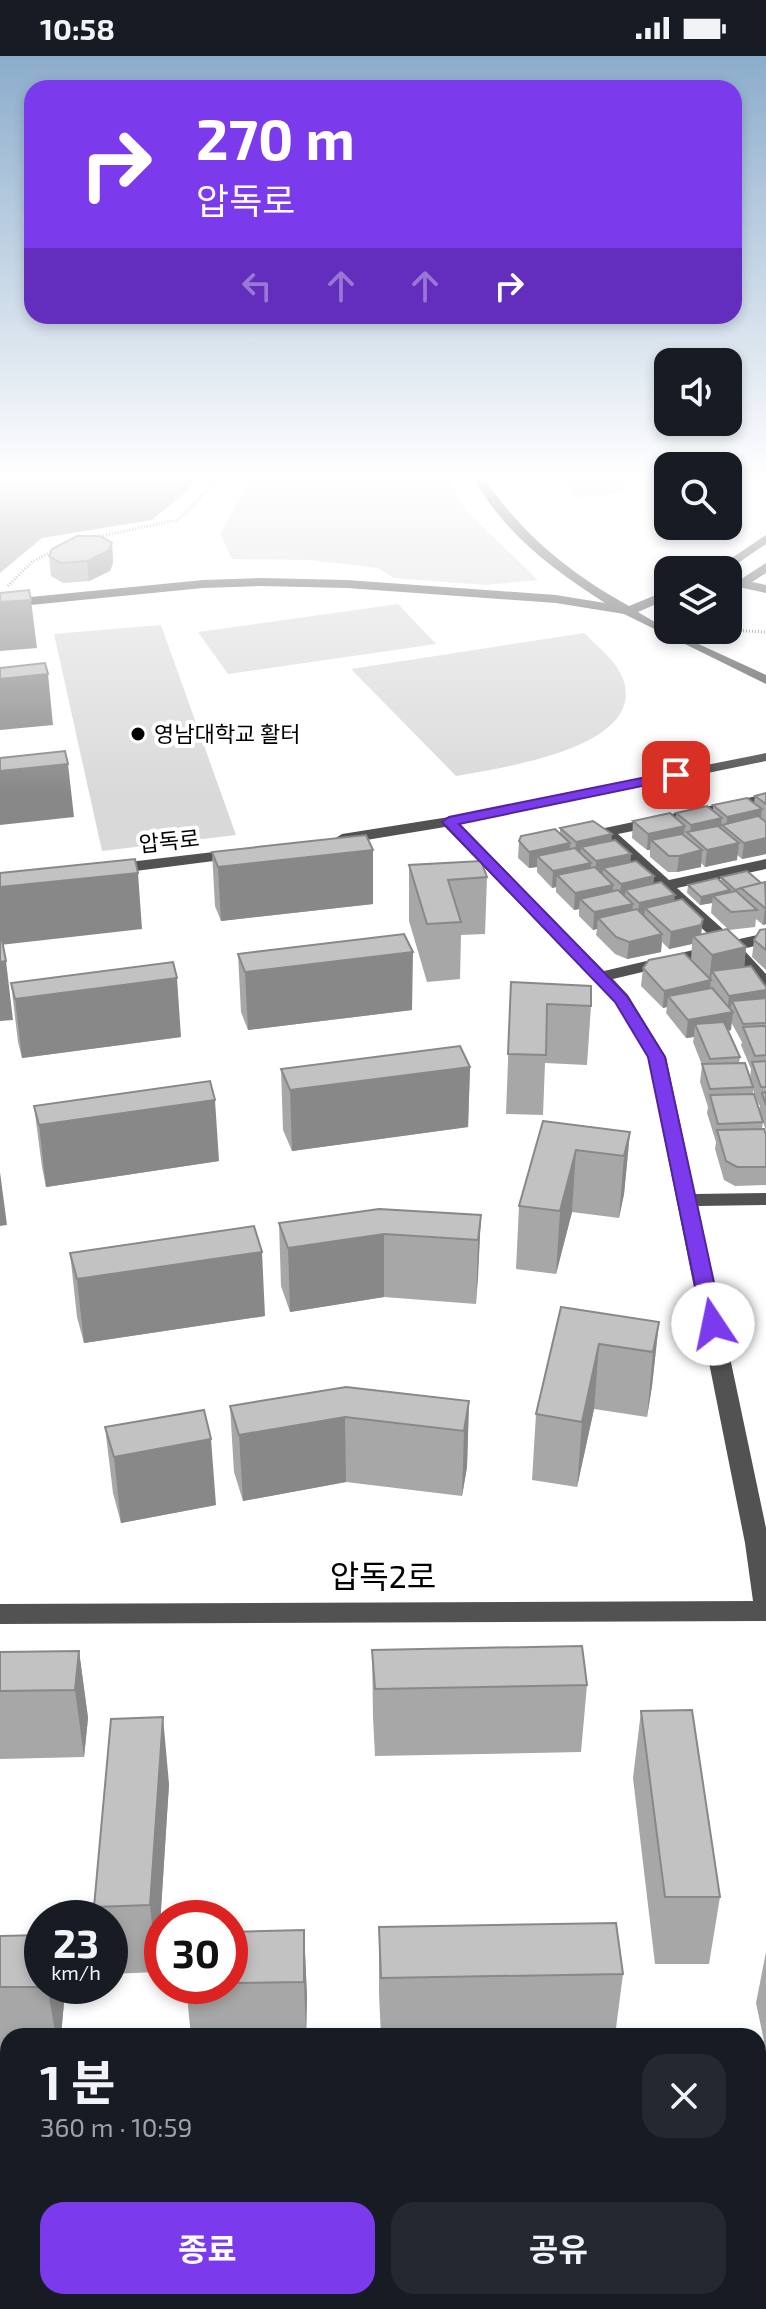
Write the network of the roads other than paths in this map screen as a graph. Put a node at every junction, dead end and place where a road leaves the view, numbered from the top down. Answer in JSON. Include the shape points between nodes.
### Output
{"nodes":[{"id":1,"x":191,"y":585,"type":"edge"},
{"id":2,"x":366,"y":585,"type":"edge"},
{"id":3,"x":588,"y":585,"type":"edge"},
{"id":4,"x":654,"y":600,"type":"edge"},
{"id":5,"x":0,"y":604,"type":"edge"},
{"id":6,"x":629,"y":611,"type":"junction"},
{"id":7,"x":766,"y":680,"type":"edge"},
{"id":8,"x":766,"y":757,"type":"edge"},
{"id":9,"x":766,"y":799,"type":"edge"},
{"id":10,"x":449,"y":822,"type":"junction"},
{"id":11,"x":319,"y":842,"type":"edge"},
{"id":12,"x":259,"y":851,"type":"edge"},
{"id":13,"x":766,"y":864,"type":"edge"},
{"id":14,"x":93,"y":870,"type":"edge"},
{"id":15,"x":665,"y":886,"type":"junction"},
{"id":16,"x":766,"y":938,"type":"edge"},
{"id":17,"x":731,"y":946,"type":"junction"},
{"id":18,"x":600,"y":977,"type":"junction"},
{"id":19,"x":766,"y":985,"type":"edge"},
{"id":20,"x":766,"y":1199,"type":"edge"},
{"id":21,"x":688,"y":1200,"type":"junction"},
{"id":22,"x":766,"y":1608,"type":"edge"},
{"id":23,"x":0,"y":1614,"type":"edge"}],
"edges":[{"from":1,"to":5,"type":"street"},
{"from":2,"to":6,"type":"street","via":[[556,599]]},
{"from":3,"to":6,"type":"street"},
{"from":4,"to":6,"type":"street"},
{"from":6,"to":7,"type":"street","via":[[645,624]]},
{"from":8,"to":10,"type":"street"},
{"from":9,"to":15,"type":"street","via":[[606,832]]},
{"from":10,"to":11,"type":"street"},
{"from":10,"to":18,"type":"street"},
{"from":12,"to":14,"type":"street","name":"압독로"},
{"from":13,"to":15,"type":"street"},
{"from":15,"to":17,"type":"street"},
{"from":16,"to":17,"type":"street"},
{"from":17,"to":18,"type":"street"},
{"from":17,"to":19,"type":"street"},
{"from":18,"to":21,"type":"street","via":[[622,999],[657,1057]]},
{"from":20,"to":21,"type":"street"},
{"from":21,"to":22,"type":"street"},
{"from":22,"to":23,"type":"street","name":"압독2로"}]}
